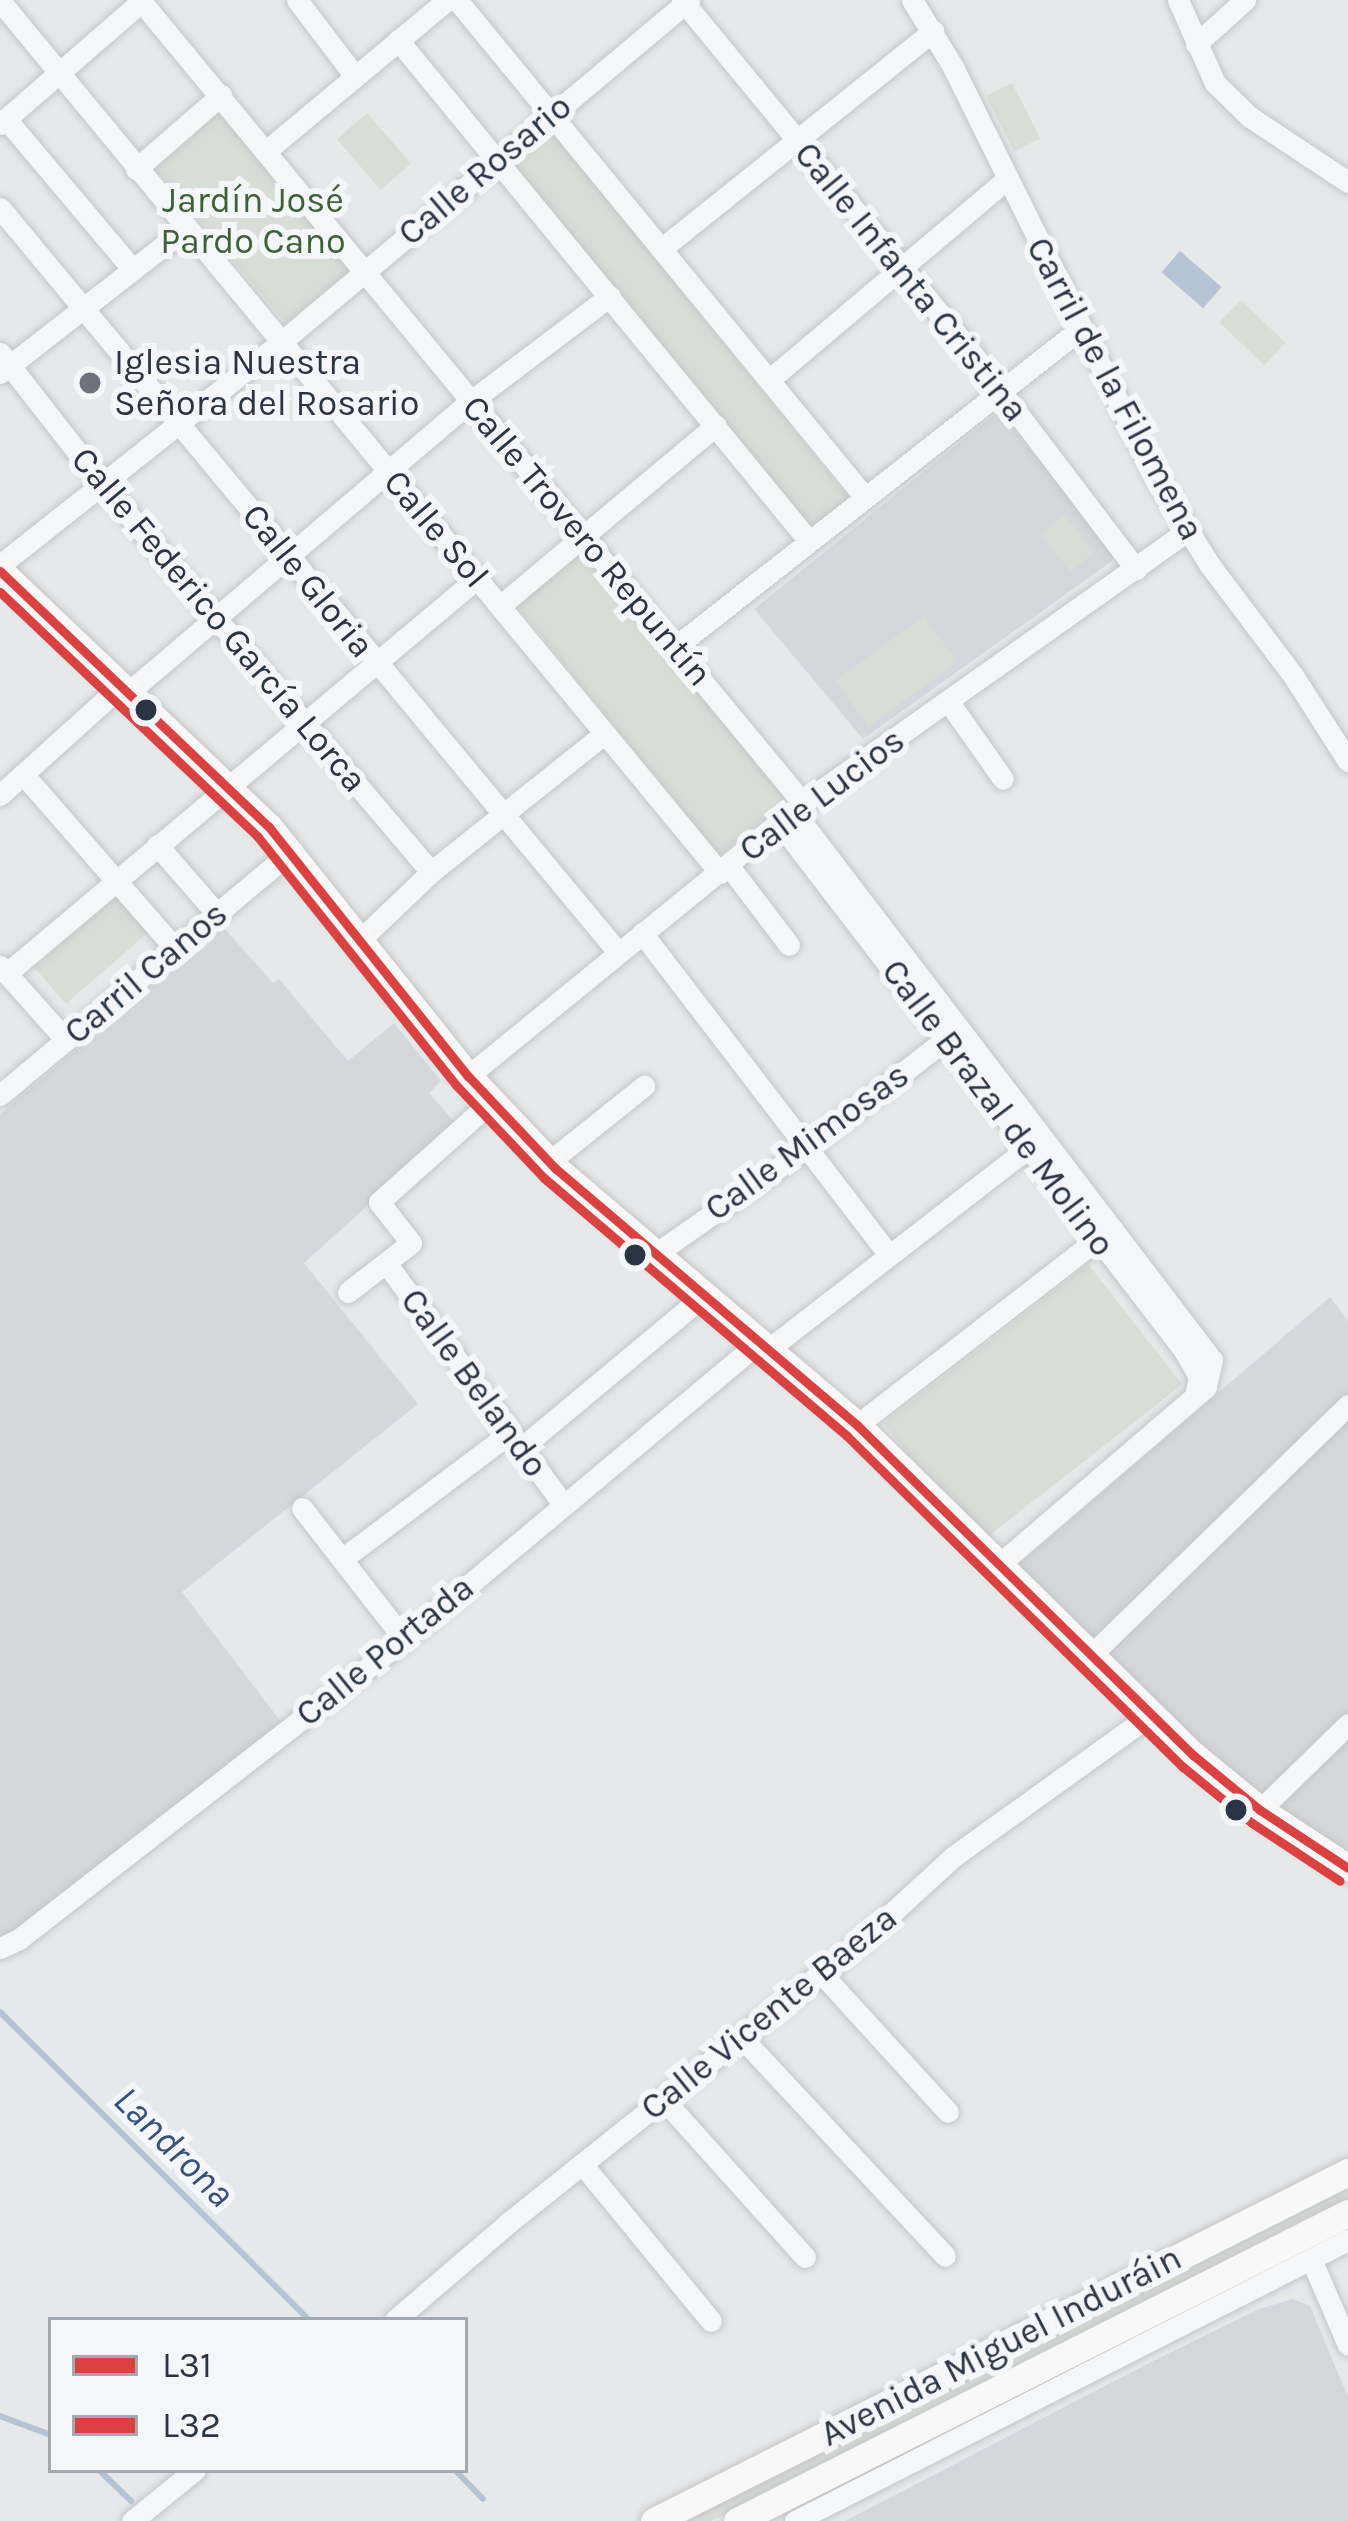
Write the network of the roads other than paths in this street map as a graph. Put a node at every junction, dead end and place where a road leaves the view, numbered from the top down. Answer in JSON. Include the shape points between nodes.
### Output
{"nodes":[{"id":1,"x":297,"y":0,"type":"edge"},
{"id":2,"x":447,"y":0,"type":"edge"},
{"id":3,"x":457,"y":0,"type":"edge"},
{"id":4,"x":912,"y":0,"type":"edge"},
{"id":5,"x":1178,"y":0,"type":"edge"},
{"id":6,"x":1245,"y":0,"type":"edge"},
{"id":7,"x":0,"y":1,"type":"edge"},
{"id":8,"x":141,"y":1,"type":"edge"},
{"id":9,"x":685,"y":1,"type":"edge"},
{"id":10,"x":933,"y":31,"type":"junction"},
{"id":11,"x":398,"y":40,"type":"junction"},
{"id":12,"x":1196,"y":44,"type":"junction"},
{"id":13,"x":59,"y":75,"type":"junction"},
{"id":14,"x":355,"y":76,"type":"junction"},
{"id":15,"x":221,"y":95,"type":"junction"},
{"id":16,"x":551,"y":115,"type":"junction"},
{"id":17,"x":3,"y":122,"type":"edge"},
{"id":18,"x":797,"y":140,"type":"junction"},
{"id":19,"x":266,"y":151,"type":"junction"},
{"id":20,"x":497,"y":160,"type":"junction"},
{"id":21,"x":136,"y":169,"type":"junction"},
{"id":22,"x":1006,"y":180,"type":"junction"},
{"id":23,"x":1348,"y":182,"type":"edge"},
{"id":24,"x":0,"y":208,"type":"edge"},
{"id":25,"x":186,"y":228,"type":"junction"},
{"id":26,"x":661,"y":249,"type":"junction"},
{"id":27,"x":902,"y":267,"type":"junction"},
{"id":28,"x":133,"y":269,"type":"junction"},
{"id":29,"x":364,"y":271,"type":"junction"},
{"id":30,"x":610,"y":296,"type":"junction"},
{"id":31,"x":84,"y":308,"type":"junction"},
{"id":32,"x":1079,"y":330,"type":"junction"},
{"id":33,"x":280,"y":343,"type":"junction"},
{"id":34,"x":3,"y":364,"type":"edge"},
{"id":35,"x":769,"y":380,"type":"junction"},
{"id":36,"x":999,"y":390,"type":"junction"},
{"id":37,"x":471,"y":401,"type":"junction"},
{"id":38,"x":179,"y":424,"type":"junction"},
{"id":39,"x":716,"y":425,"type":"junction"},
{"id":40,"x":388,"y":470,"type":"junction"},
{"id":41,"x":104,"y":486,"type":"junction"},
{"id":42,"x":864,"y":496,"type":"junction"},
{"id":43,"x":1188,"y":530,"type":"junction"},
{"id":44,"x":583,"y":536,"type":"junction"},
{"id":45,"x":809,"y":541,"type":"junction"},
{"id":46,"x":287,"y":553,"type":"junction"},
{"id":47,"x":1136,"y":569,"type":"junction"},
{"id":48,"x":1,"y":572,"type":"edge"},
{"id":49,"x":476,"y":579,"type":"junction"},
{"id":50,"x":501,"y":605,"type":"junction"},
{"id":51,"x":214,"y":617,"type":"junction"},
{"id":52,"x":675,"y":647,"type":"junction"},
{"id":53,"x":374,"y":662,"type":"junction"},
{"id":54,"x":127,"y":687,"type":"junction"},
{"id":55,"x":948,"y":701,"type":"junction"},
{"id":56,"x":302,"y":720,"type":"junction"},
{"id":57,"x":604,"y":734,"type":"junction"},
{"id":58,"x":1348,"y":761,"type":"edge"},
{"id":59,"x":23,"y":774,"type":"junction"},
{"id":60,"x":1003,"y":779,"type":"dead end"},
{"id":61,"x":228,"y":784,"type":"junction"},
{"id":62,"x":0,"y":795,"type":"edge"},
{"id":63,"x":502,"y":814,"type":"junction"},
{"id":64,"x":793,"y":814,"type":"junction"},
{"id":65,"x":157,"y":844,"type":"junction"},
{"id":66,"x":292,"y":851,"type":"junction"},
{"id":67,"x":724,"y":869,"type":"junction"},
{"id":68,"x":430,"y":872,"type":"junction"},
{"id":69,"x":115,"y":880,"type":"junction"},
{"id":70,"x":217,"y":914,"type":"junction"},
{"id":71,"x":642,"y":933,"type":"junction"},
{"id":72,"x":362,"y":938,"type":"junction"},
{"id":73,"x":789,"y":945,"type":"dead end"},
{"id":74,"x":175,"y":949,"type":"junction"},
{"id":75,"x":618,"y":952,"type":"junction"},
{"id":76,"x":3,"y":969,"type":"edge"},
{"id":77,"x":953,"y":1033,"type":"junction"},
{"id":78,"x":66,"y":1040,"type":"junction"},
{"id":79,"x":468,"y":1076,"type":"junction"},
{"id":80,"x":644,"y":1086,"type":"dead end"},
{"id":81,"x":0,"y":1095,"type":"edge"},
{"id":82,"x":490,"y":1102,"type":"junction"},
{"id":83,"x":1036,"y":1141,"type":"junction"},
{"id":84,"x":806,"y":1148,"type":"junction"},
{"id":85,"x":549,"y":1162,"type":"junction"},
{"id":86,"x":1106,"y":1233,"type":"junction"},
{"id":87,"x":654,"y":1255,"type":"junction"},
{"id":88,"x":889,"y":1256,"type":"junction"},
{"id":89,"x":386,"y":1263,"type":"junction"},
{"id":90,"x":348,"y":1292,"type":"dead end"},
{"id":91,"x":706,"y":1294,"type":"junction"},
{"id":92,"x":766,"y":1344,"type":"junction"},
{"id":93,"x":1348,"y":1405,"type":"edge"},
{"id":94,"x":857,"y":1425,"type":"junction"},
{"id":95,"x":516,"y":1440,"type":"junction"},
{"id":96,"x":562,"y":1503,"type":"junction"},
{"id":97,"x":302,"y":1508,"type":"dead end"},
{"id":98,"x":342,"y":1559,"type":"junction"},
{"id":99,"x":1001,"y":1563,"type":"junction"},
{"id":100,"x":404,"y":1640,"type":"junction"},
{"id":101,"x":1090,"y":1656,"type":"junction"},
{"id":102,"x":1150,"y":1714,"type":"junction"},
{"id":103,"x":1348,"y":1724,"type":"edge"},
{"id":104,"x":1260,"y":1810,"type":"junction"},
{"id":105,"x":1348,"y":1868,"type":"edge"},
{"id":106,"x":0,"y":1948,"type":"edge"},
{"id":107,"x":821,"y":1973,"type":"junction"},
{"id":108,"x":741,"y":2037,"type":"junction"},
{"id":109,"x":664,"y":2100,"type":"junction"},
{"id":110,"x":948,"y":2112,"type":"dead end"},
{"id":111,"x":582,"y":2164,"type":"junction"},
{"id":112,"x":1348,"y":2171,"type":"edge"},
{"id":113,"x":1348,"y":2212,"type":"edge"},
{"id":114,"x":1348,"y":2240,"type":"edge"},
{"id":115,"x":945,"y":2256,"type":"dead end"},
{"id":116,"x":806,"y":2257,"type":"dead end"},
{"id":117,"x":1312,"y":2260,"type":"junction"},
{"id":118,"x":399,"y":2317,"type":"edge"},
{"id":119,"x":711,"y":2321,"type":"dead end"},
{"id":120,"x":1348,"y":2345,"type":"edge"},
{"id":121,"x":191,"y":2473,"type":"edge"},
{"id":122,"x":132,"y":2521,"type":"edge"},
{"id":123,"x":654,"y":2521,"type":"edge"},
{"id":124,"x":736,"y":2521,"type":"edge"},
{"id":125,"x":795,"y":2521,"type":"edge"}],
"edges":[{"from":1,"to":14,"type":"street"},
{"from":2,"to":11,"type":"street"},
{"from":3,"to":16,"type":"street"},
{"from":4,"to":10,"type":"street","name":"Carril de la Filomena"},
{"from":5,"to":12,"type":"street"},
{"from":6,"to":12,"type":"street"},
{"from":7,"to":13,"type":"street","name":"Calle Sol"},
{"from":8,"to":13,"type":"street"},
{"from":8,"to":15,"type":"street","name":"Calle Trovero Repuntín"},
{"from":9,"to":16,"type":"street","name":"Calle Rosario"},
{"from":9,"to":18,"type":"street","name":"Calle Infanta Cristina"},
{"from":10,"to":18,"type":"street"},
{"from":10,"to":22,"type":"street","name":"Carril de la Filomena"},
{"from":11,"to":14,"type":"street"},
{"from":11,"to":20,"type":"street"},
{"from":12,"to":23,"type":"street","via":[[1215,83],[1250,117]]},
{"from":13,"to":17,"type":"street"},
{"from":13,"to":21,"type":"street","name":"Calle Sol"},
{"from":14,"to":19,"type":"street"},
{"from":15,"to":19,"type":"street","name":"Calle Trovero Repuntín"},
{"from":15,"to":21,"type":"street"},
{"from":16,"to":20,"type":"street","name":"Calle Rosario"},
{"from":16,"to":26,"type":"street"},
{"from":17,"to":28,"type":"street"},
{"from":18,"to":26,"type":"street"},
{"from":18,"to":27,"type":"street","name":"Calle Infanta Cristina"},
{"from":19,"to":29,"type":"street","name":"Calle Trovero Repuntín"},
{"from":20,"to":29,"type":"street","name":"Calle Rosario"},
{"from":20,"to":30,"type":"street"},
{"from":21,"to":25,"type":"street","name":"Calle Sol"},
{"from":22,"to":27,"type":"street"},
{"from":22,"to":32,"type":"street","name":"Carril de la Filomena"},
{"from":24,"to":31,"type":"street","name":"Calle Gloria"},
{"from":25,"to":28,"type":"street"},
{"from":25,"to":33,"type":"street","name":"Calle Sol"},
{"from":26,"to":35,"type":"street"},
{"from":27,"to":35,"type":"street"},
{"from":27,"to":36,"type":"street","name":"Calle Infanta Cristina"},
{"from":28,"to":31,"type":"street"},
{"from":29,"to":33,"type":"street","name":"Calle Rosario"},
{"from":29,"to":37,"type":"street","name":"Calle Trovero Repuntín"},
{"from":30,"to":37,"type":"street"},
{"from":30,"to":39,"type":"street"},
{"from":31,"to":34,"type":"street"},
{"from":31,"to":38,"type":"street","name":"Calle Gloria"},
{"from":32,"to":36,"type":"street"},
{"from":32,"to":43,"type":"street","name":"Carril de la Filomena"},
{"from":33,"to":38,"type":"street","name":"Calle Rosario"},
{"from":33,"to":40,"type":"street","name":"Calle Sol"},
{"from":34,"to":41,"type":"street","name":"Calle Federico García Lorca"},
{"from":35,"to":42,"type":"street"},
{"from":36,"to":42,"type":"street"},
{"from":36,"to":47,"type":"street","name":"Calle Infanta Cristina"},
{"from":37,"to":40,"type":"street"},
{"from":37,"to":44,"type":"street","name":"Calle Trovero Repuntín"},
{"from":38,"to":41,"type":"street","name":"Calle Rosario"},
{"from":38,"to":46,"type":"street","name":"Calle Gloria"},
{"from":39,"to":44,"type":"street"},
{"from":39,"to":45,"type":"street"},
{"from":40,"to":46,"type":"street"},
{"from":40,"to":49,"type":"street","name":"Calle Sol"},
{"from":41,"to":48,"type":"street","name":"Calle Rosario"},
{"from":41,"to":51,"type":"street","name":"Calle Federico García Lorca"},
{"from":42,"to":45,"type":"street"},
{"from":43,"to":47,"type":"street","name":"Calle Lucios"},
{"from":43,"to":58,"type":"street","name":"Carril de la Filomena"},
{"from":44,"to":50,"type":"street"},
{"from":44,"to":52,"type":"street","name":"Calle Trovero Repuntín"},
{"from":45,"to":52,"type":"street"},
{"from":46,"to":51,"type":"street"},
{"from":46,"to":53,"type":"street","name":"Calle Gloria"},
{"from":47,"to":55,"type":"street","name":"Calle Lucios"},
{"from":48,"to":54,"type":"main road"},
{"from":49,"to":50,"type":"street","name":"Calle Sol"},
{"from":49,"to":53,"type":"street"},
{"from":50,"to":57,"type":"street","name":"Calle Sol"},
{"from":51,"to":54,"type":"street"},
{"from":51,"to":56,"type":"street","name":"Calle Federico García Lorca"},
{"from":52,"to":64,"type":"street","name":"Calle Trovero Repuntín"},
{"from":53,"to":56,"type":"street"},
{"from":53,"to":63,"type":"street","name":"Calle Gloria"},
{"from":54,"to":59,"type":"street"},
{"from":54,"to":61,"type":"main road"},
{"from":55,"to":60,"type":"street"},
{"from":55,"to":64,"type":"street","name":"Calle Lucios"},
{"from":56,"to":61,"type":"street"},
{"from":56,"to":68,"type":"street","name":"Calle Federico García Lorca"},
{"from":57,"to":63,"type":"street"},
{"from":57,"to":67,"type":"street","name":"Calle Sol"},
{"from":59,"to":62,"type":"street"},
{"from":59,"to":69,"type":"street"},
{"from":61,"to":65,"type":"street"},
{"from":61,"to":66,"type":"main road"},
{"from":63,"to":68,"type":"street"},
{"from":63,"to":75,"type":"street","name":"Calle Gloria"},
{"from":64,"to":67,"type":"street","name":"Calle Lucios"},
{"from":64,"to":77,"type":"street","name":"Calle Trovero Repuntín"},
{"from":65,"to":69,"type":"street"},
{"from":65,"to":70,"type":"street"},
{"from":66,"to":70,"type":"street","name":"Carril Canos"},
{"from":66,"to":72,"type":"main road"},
{"from":67,"to":71,"type":"street","name":"Calle Lucios"},
{"from":67,"to":73,"type":"street","name":"Calle Sol"},
{"from":68,"to":72,"type":"street"},
{"from":69,"to":74,"type":"street"},
{"from":69,"to":76,"type":"street"},
{"from":70,"to":74,"type":"street","name":"Carril Canos"},
{"from":71,"to":75,"type":"street","name":"Calle Lucios"},
{"from":71,"to":84,"type":"street"},
{"from":72,"to":79,"type":"main road"},
{"from":74,"to":78,"type":"street","name":"Carril Canos"},
{"from":75,"to":79,"type":"street","name":"Calle Lucios"},
{"from":76,"to":78,"type":"street"},
{"from":77,"to":83,"type":"street","name":"Calle Trovero Repuntín"},
{"from":77,"to":84,"type":"street","name":"Calle Mimosas"},
{"from":78,"to":81,"type":"street","name":"Carril Canos"},
{"from":79,"to":82,"type":"main road"},
{"from":80,"to":85,"type":"street"},
{"from":82,"to":85,"type":"main road"},
{"from":82,"to":89,"type":"street","name":"Calle Belando","via":[[379,1202],[411,1243]]},
{"from":83,"to":86,"type":"street","name":"Calle Trovero Repuntín"},
{"from":83,"to":88,"type":"street","name":"Calle Portada"},
{"from":84,"to":87,"type":"street","name":"Calle Mimosas"},
{"from":84,"to":88,"type":"street"},
{"from":85,"to":87,"type":"main road"},
{"from":86,"to":94,"type":"street"},
{"from":86,"to":99,"type":"street","name":"Calle Trovero Repuntín","via":[[1208,1350],[1210,1378]]},
{"from":87,"to":91,"type":"main road"},
{"from":88,"to":92,"type":"street","name":"Calle Portada"},
{"from":89,"to":90,"type":"street","name":"Calle Belando"},
{"from":89,"to":95,"type":"street","name":"Calle Belando"},
{"from":91,"to":92,"type":"main road"},
{"from":91,"to":95,"type":"street"},
{"from":92,"to":94,"type":"main road"},
{"from":92,"to":96,"type":"street","name":"Calle Portada"},
{"from":93,"to":101,"type":"street"},
{"from":94,"to":99,"type":"main road"},
{"from":95,"to":96,"type":"street","name":"Calle Belando"},
{"from":95,"to":98,"type":"street"},
{"from":96,"to":100,"type":"street","name":"Calle Portada"},
{"from":97,"to":98,"type":"street"},
{"from":98,"to":100,"type":"street"},
{"from":99,"to":101,"type":"main road"},
{"from":100,"to":106,"type":"street","name":"Calle Portada"},
{"from":101,"to":102,"type":"main road"},
{"from":102,"to":104,"type":"main road"},
{"from":102,"to":107,"type":"street","name":"Calle Vicente Baeza","via":[[954,1856]]},
{"from":103,"to":104,"type":"street"},
{"from":104,"to":105,"type":"main road"},
{"from":107,"to":108,"type":"street","name":"Calle Vicente Baeza"},
{"from":107,"to":110,"type":"street"},
{"from":108,"to":109,"type":"street","name":"Calle Vicente Baeza"},
{"from":108,"to":115,"type":"street"},
{"from":109,"to":111,"type":"street","name":"Calle Vicente Baeza"},
{"from":109,"to":116,"type":"street"},
{"from":111,"to":118,"type":"street","name":"Calle Vicente Baeza"},
{"from":111,"to":119,"type":"street"},
{"from":112,"to":123,"type":"main road","name":"Avenida Miguel Induráin"},
{"from":113,"to":124,"type":"main road","name":"Avenida Miguel Induráin"},
{"from":114,"to":117,"type":"street"},
{"from":117,"to":120,"type":"street"},
{"from":117,"to":125,"type":"street"},
{"from":121,"to":122,"type":"street"}]}
